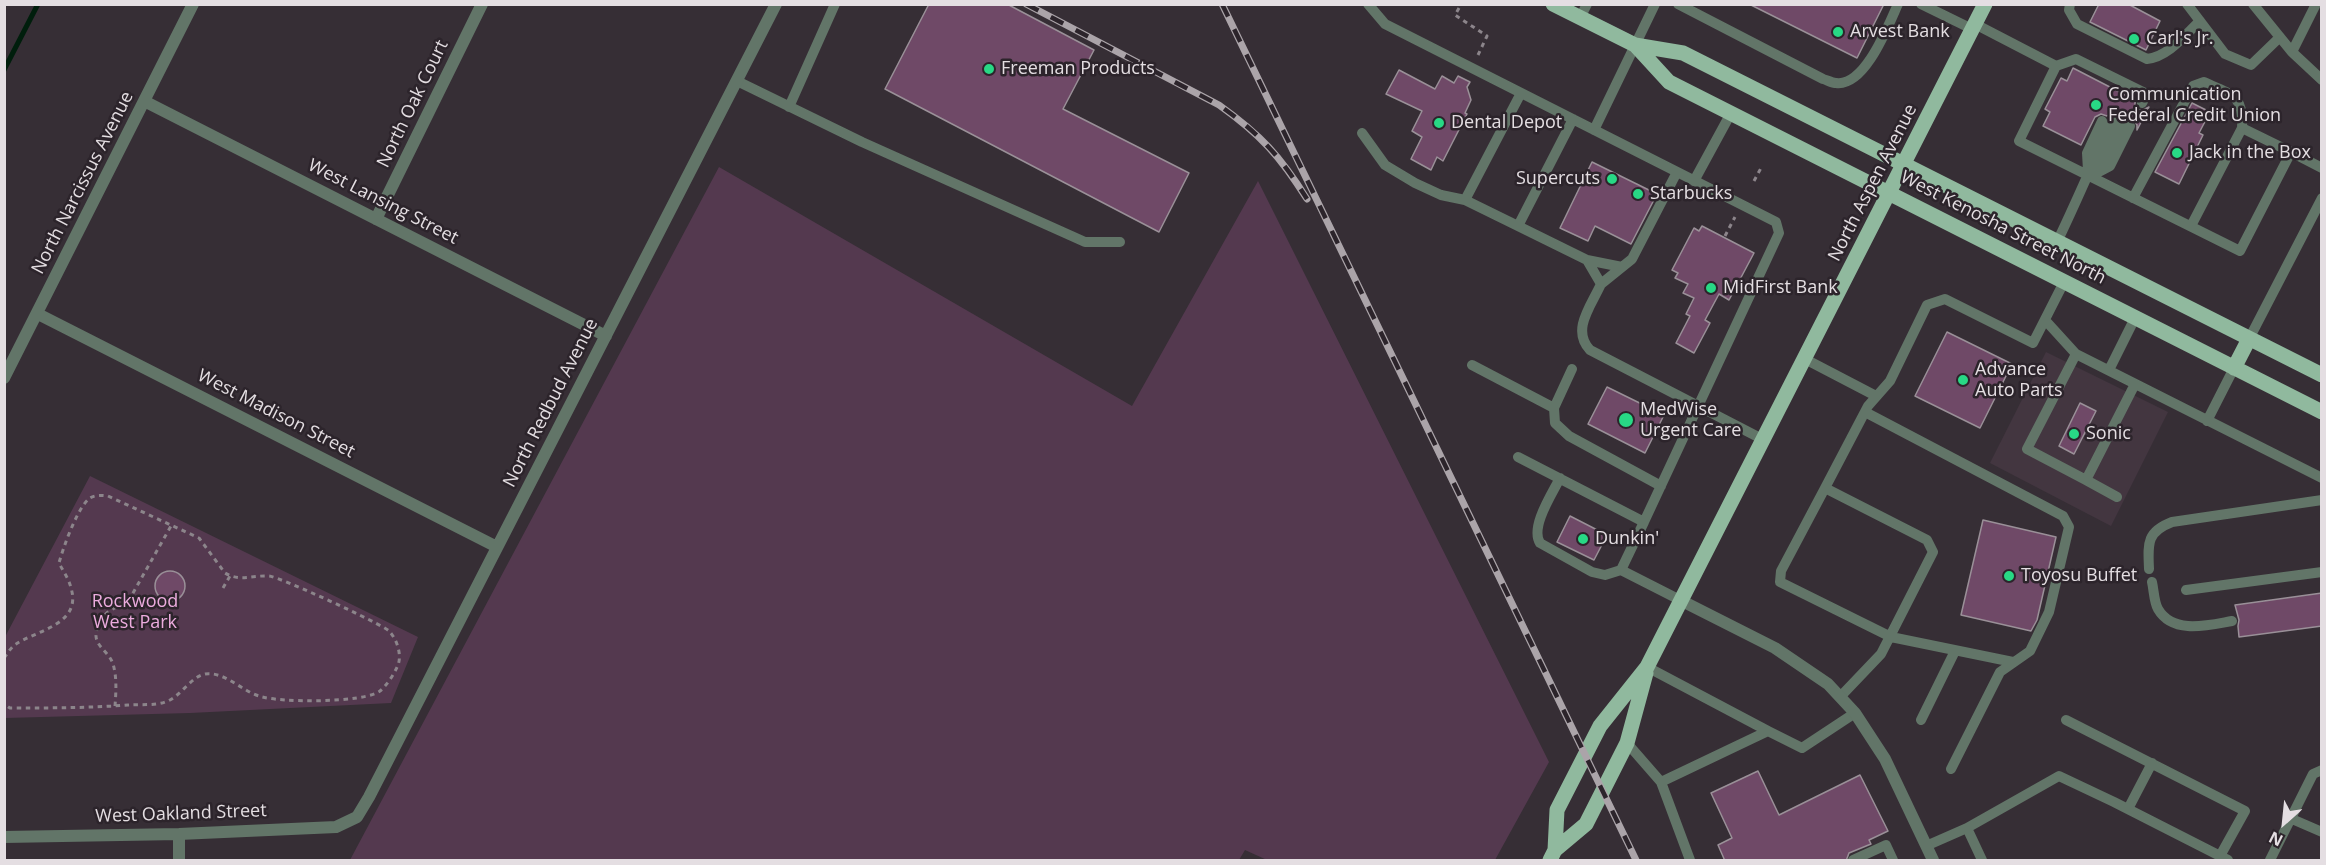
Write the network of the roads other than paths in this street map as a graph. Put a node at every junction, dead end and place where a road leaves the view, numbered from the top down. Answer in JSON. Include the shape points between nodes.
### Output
{"nodes":[{"id":1,"x":193,"y":4,"type":"edge"},
{"id":2,"x":482,"y":4,"type":"edge"},
{"id":3,"x":776,"y":4,"type":"edge"},
{"id":4,"x":835,"y":4,"type":"edge"},
{"id":5,"x":1368,"y":4,"type":"edge"},
{"id":6,"x":1553,"y":4,"type":"edge"},
{"id":7,"x":1655,"y":4,"type":"edge"},
{"id":8,"x":1678,"y":4,"type":"edge"},
{"id":9,"x":1899,"y":4,"type":"edge"},
{"id":10,"x":1921,"y":4,"type":"edge"},
{"id":11,"x":1985,"y":4,"type":"edge"},
{"id":12,"x":2070,"y":4,"type":"edge"},
{"id":13,"x":2187,"y":4,"type":"edge"},
{"id":14,"x":2316,"y":4,"type":"edge"},
{"id":15,"x":2257,"y":6,"type":"edge"},
{"id":16,"x":1583,"y":11,"type":"edge"},
{"id":17,"x":2200,"y":21,"type":"junction"},
{"id":18,"x":1973,"y":26,"type":"junction"},
{"id":19,"x":2280,"y":37,"type":"junction"},
{"id":20,"x":1635,"y":45,"type":"junction"},
{"id":21,"x":2292,"y":52,"type":"junction"},
{"id":22,"x":2056,"y":66,"type":"junction"},
{"id":23,"x":2322,"y":80,"type":"edge"},
{"id":24,"x":736,"y":81,"type":"junction"},
{"id":25,"x":2130,"y":92,"type":"dead end"},
{"id":26,"x":1521,"y":93,"type":"junction"},
{"id":27,"x":144,"y":101,"type":"junction"},
{"id":28,"x":789,"y":107,"type":"junction"},
{"id":29,"x":1731,"y":113,"type":"junction"},
{"id":30,"x":1573,"y":119,"type":"junction"},
{"id":31,"x":2102,"y":121,"type":"dead end"},
{"id":32,"x":2242,"y":128,"type":"junction"},
{"id":33,"x":1594,"y":130,"type":"junction"},
{"id":34,"x":1362,"y":133,"type":"dead end"},
{"id":35,"x":2291,"y":152,"type":"junction"},
{"id":36,"x":1904,"y":164,"type":"junction"},
{"id":37,"x":2322,"y":168,"type":"edge"},
{"id":38,"x":1677,"y":172,"type":"junction"},
{"id":39,"x":2089,"y":177,"type":"junction"},
{"id":40,"x":1694,"y":181,"type":"junction"},
{"id":41,"x":1889,"y":192,"type":"junction"},
{"id":42,"x":2133,"y":198,"type":"junction"},
{"id":43,"x":2322,"y":198,"type":"edge"},
{"id":44,"x":1465,"y":200,"type":"junction"},
{"id":45,"x":376,"y":219,"type":"junction"},
{"id":46,"x":1518,"y":226,"type":"junction"},
{"id":47,"x":2191,"y":226,"type":"junction"},
{"id":48,"x":1120,"y":242,"type":"dead end"},
{"id":49,"x":2057,"y":242,"type":"junction"},
{"id":50,"x":1587,"y":260,"type":"junction"},
{"id":51,"x":1622,"y":267,"type":"junction"},
{"id":52,"x":2064,"y":282,"type":"junction"},
{"id":53,"x":1601,"y":284,"type":"junction"},
{"id":54,"x":38,"y":314,"type":"junction"},
{"id":55,"x":2135,"y":318,"type":"junction"},
{"id":56,"x":2045,"y":320,"type":"junction"},
{"id":57,"x":606,"y":336,"type":"junction"},
{"id":58,"x":2249,"y":339,"type":"junction"},
{"id":59,"x":2076,"y":354,"type":"junction"},
{"id":60,"x":1806,"y":359,"type":"junction"},
{"id":61,"x":1472,"y":366,"type":"dead end"},
{"id":62,"x":2234,"y":368,"type":"junction"},
{"id":63,"x":1572,"y":369,"type":"dead end"},
{"id":64,"x":2109,"y":370,"type":"junction"},
{"id":65,"x":2322,"y":375,"type":"edge"},
{"id":66,"x":4,"y":378,"type":"edge"},
{"id":67,"x":2135,"y":384,"type":"junction"},
{"id":68,"x":1876,"y":396,"type":"junction"},
{"id":69,"x":1699,"y":405,"type":"junction"},
{"id":70,"x":1554,"y":408,"type":"junction"},
{"id":71,"x":1865,"y":412,"type":"junction"},
{"id":72,"x":2322,"y":412,"type":"edge"},
{"id":73,"x":2206,"y":421,"type":"junction"},
{"id":74,"x":1764,"y":440,"type":"junction"},
{"id":75,"x":1518,"y":457,"type":"dead end"},
{"id":76,"x":1560,"y":478,"type":"junction"},
{"id":77,"x":2322,"y":478,"type":"edge"},
{"id":78,"x":2086,"y":480,"type":"junction"},
{"id":79,"x":1661,"y":486,"type":"junction"},
{"id":80,"x":1825,"y":488,"type":"junction"},
{"id":81,"x":2117,"y":497,"type":"dead end"},
{"id":82,"x":2322,"y":500,"type":"edge"},
{"id":83,"x":1644,"y":522,"type":"junction"},
{"id":84,"x":497,"y":547,"type":"junction"},
{"id":85,"x":2150,"y":569,"type":"dead end"},
{"id":86,"x":1621,"y":570,"type":"junction"},
{"id":87,"x":2322,"y":572,"type":"edge"},
{"id":88,"x":2152,"y":582,"type":"dead end"},
{"id":89,"x":2186,"y":590,"type":"dead end"},
{"id":90,"x":1682,"y":602,"type":"junction"},
{"id":91,"x":2232,"y":621,"type":"dead end"},
{"id":92,"x":1891,"y":637,"type":"junction"},
{"id":93,"x":1955,"y":651,"type":"junction"},
{"id":94,"x":2013,"y":662,"type":"junction"},
{"id":95,"x":1647,"y":667,"type":"junction"},
{"id":96,"x":1840,"y":697,"type":"junction"},
{"id":97,"x":1855,"y":713,"type":"junction"},
{"id":98,"x":1920,"y":720,"type":"dead end"},
{"id":99,"x":2066,"y":720,"type":"dead end"},
{"id":100,"x":1768,"y":731,"type":"junction"},
{"id":101,"x":1627,"y":743,"type":"junction"},
{"id":102,"x":2152,"y":763,"type":"junction"},
{"id":103,"x":1951,"y":769,"type":"dead end"},
{"id":104,"x":2322,"y":770,"type":"edge"},
{"id":105,"x":1661,"y":782,"type":"junction"},
{"id":106,"x":2128,"y":808,"type":"junction"},
{"id":107,"x":357,"y":817,"type":"joint"},
{"id":108,"x":2292,"y":819,"type":"junction"},
{"id":109,"x":1966,"y":828,"type":"junction"},
{"id":110,"x":2322,"y":832,"type":"edge"},
{"id":111,"x":179,"y":834,"type":"junction"},
{"id":112,"x":4,"y":837,"type":"edge"},
{"id":113,"x":1926,"y":846,"type":"junction"},
{"id":114,"x":1552,"y":855,"type":"edge"},
{"id":115,"x":2224,"y":859,"type":"edge"},
{"id":116,"x":179,"y":861,"type":"edge"},
{"id":117,"x":1690,"y":861,"type":"edge"},
{"id":118,"x":1853,"y":861,"type":"edge"},
{"id":119,"x":1893,"y":861,"type":"edge"},
{"id":120,"x":1933,"y":861,"type":"edge"},
{"id":121,"x":1982,"y":861,"type":"edge"},
{"id":122,"x":2270,"y":861,"type":"edge"}],
"edges":[{"from":1,"to":27,"type":"street","name":"North Narcissus Avenue"},
{"from":2,"to":45,"type":"street","name":"North Oak Court"},
{"from":3,"to":24,"type":"street","name":"North Redbud Avenue"},
{"from":4,"to":28,"type":"lane"},
{"from":5,"to":26,"type":"lane","via":[[1385,24]]},
{"from":6,"to":16,"type":"main road","name":"West Kenosha Street North"},
{"from":7,"to":20,"type":"lane"},
{"from":8,"to":9,"type":"lane","via":[[1838,84],[1858,76],[1870,61]]},
{"from":10,"to":18,"type":"lane"},
{"from":11,"to":18,"type":"main road","name":"North Aspen Avenue"},
{"from":12,"to":17,"type":"lane","via":[[2077,24],[2147,59],[2164,53]]},
{"from":13,"to":17,"type":"lane"},
{"from":14,"to":21,"type":"lane"},
{"from":15,"to":19,"type":"lane"},
{"from":16,"to":20,"type":"main road","name":"West Kenosha Street North"},
{"from":17,"to":19,"type":"lane","via":[[2225,54],[2251,65]]},
{"from":18,"to":22,"type":"lane"},
{"from":18,"to":36,"type":"main road","name":"North Aspen Avenue"},
{"from":19,"to":21,"type":"lane"},
{"from":20,"to":29,"type":"main road","name":"West Kenosha Street North","via":[[1669,82]]},
{"from":20,"to":33,"type":"lane"},
{"from":20,"to":36,"type":"main road","name":"West Kenosha Street North","via":[[1683,53]]},
{"from":21,"to":23,"type":"lane"},
{"from":22,"to":25,"type":"lane","via":[[2076,59]]},
{"from":22,"to":39,"type":"lane","via":[[2019,141]]},
{"from":24,"to":28,"type":"lane"},
{"from":24,"to":57,"type":"street","name":"North Redbud Avenue"},
{"from":26,"to":30,"type":"lane"},
{"from":26,"to":44,"type":"lane"},
{"from":27,"to":45,"type":"street","name":"West Lansing Street"},
{"from":27,"to":54,"type":"street","name":"North Narcissus Avenue"},
{"from":28,"to":48,"type":"lane","via":[[1085,242]]},
{"from":29,"to":40,"type":"lane"},
{"from":29,"to":41,"type":"main road","name":"West Kenosha Street North"},
{"from":30,"to":33,"type":"lane"},
{"from":30,"to":46,"type":"lane"},
{"from":31,"to":39,"type":"lane","via":[[2087,153]]},
{"from":32,"to":35,"type":"lane"},
{"from":32,"to":42,"type":"lane","via":[[2243,110],[2237,99],[2204,82],[2193,86]]},
{"from":32,"to":47,"type":"lane"},
{"from":33,"to":38,"type":"lane"},
{"from":34,"to":44,"type":"lane","via":[[1385,165],[1441,195]]},
{"from":35,"to":37,"type":"lane"},
{"from":35,"to":47,"type":"lane","via":[[2240,251]]},
{"from":36,"to":41,"type":"main road","name":"North Aspen Avenue"},
{"from":36,"to":49,"type":"main road","name":"West Kenosha Street North"},
{"from":38,"to":40,"type":"lane"},
{"from":38,"to":51,"type":"lane","via":[[1632,259]]},
{"from":39,"to":39,"type":"lane","via":[[2096,155],[2122,122],[2110,166]]},
{"from":39,"to":42,"type":"lane"},
{"from":39,"to":49,"type":"lane"},
{"from":40,"to":69,"type":"lane","via":[[1776,222],[1779,233]]},
{"from":41,"to":52,"type":"main road","name":"West Kenosha Street North"},
{"from":41,"to":60,"type":"main road","name":"North Aspen Avenue"},
{"from":42,"to":47,"type":"lane"},
{"from":43,"to":58,"type":"lane"},
{"from":44,"to":46,"type":"lane"},
{"from":45,"to":57,"type":"street","name":"West Lansing Street"},
{"from":46,"to":50,"type":"lane"},
{"from":49,"to":58,"type":"main road","name":"West Kenosha Street North"},
{"from":50,"to":51,"type":"lane"},
{"from":50,"to":53,"type":"lane"},
{"from":51,"to":53,"type":"lane"},
{"from":52,"to":55,"type":"main road","name":"West Kenosha Street North"},
{"from":52,"to":56,"type":"lane"},
{"from":53,"to":69,"type":"lane","via":[[1582,324],[1584,343],[1590,350]]},
{"from":54,"to":66,"type":"street","name":"North Narcissus Avenue"},
{"from":54,"to":84,"type":"street","name":"West Madison Street"},
{"from":55,"to":62,"type":"main road","name":"West Kenosha Street North"},
{"from":55,"to":64,"type":"lane"},
{"from":56,"to":59,"type":"lane"},
{"from":56,"to":68,"type":"lane","via":[[2033,343],[1945,299],[1927,305],[1890,381]]},
{"from":57,"to":84,"type":"street","name":"North Redbud Avenue"},
{"from":58,"to":62,"type":"main road"},
{"from":58,"to":65,"type":"main road","name":"West Kenosha Street North"},
{"from":59,"to":64,"type":"lane"},
{"from":59,"to":78,"type":"lane","via":[[2028,449]]},
{"from":60,"to":68,"type":"lane"},
{"from":60,"to":74,"type":"main road","name":"North Aspen Avenue"},
{"from":61,"to":70,"type":"lane"},
{"from":62,"to":72,"type":"main road","name":"West Kenosha Street North"},
{"from":62,"to":73,"type":"lane"},
{"from":63,"to":70,"type":"lane"},
{"from":64,"to":67,"type":"lane"},
{"from":67,"to":73,"type":"lane"},
{"from":67,"to":78,"type":"lane"},
{"from":68,"to":71,"type":"lane"},
{"from":69,"to":74,"type":"lane"},
{"from":69,"to":79,"type":"lane"},
{"from":70,"to":79,"type":"lane","via":[[1555,423],[1569,436]]},
{"from":71,"to":80,"type":"lane"},
{"from":71,"to":94,"type":"lane","via":[[2063,516],[2069,527],[2049,612],[2030,651]]},
{"from":73,"to":77,"type":"lane"},
{"from":74,"to":90,"type":"main road","name":"North Aspen Avenue"},
{"from":75,"to":76,"type":"lane"},
{"from":76,"to":83,"type":"lane"},
{"from":76,"to":86,"type":"lane","via":[[1536,537],[1592,572],[1605,575]]},
{"from":78,"to":81,"type":"lane"},
{"from":79,"to":83,"type":"lane"},
{"from":80,"to":92,"type":"lane","via":[[1927,540],[1933,552]]},
{"from":80,"to":92,"type":"lane","via":[[1781,571],[1780,582]]},
{"from":82,"to":85,"type":"lane","via":[[2161,526],[2148,543]]},
{"from":83,"to":86,"type":"lane"},
{"from":84,"to":107,"type":"street","name":"North Redbud Avenue"},
{"from":86,"to":90,"type":"lane"},
{"from":87,"to":89,"type":"lane"},
{"from":88,"to":91,"type":"lane","via":[[2157,608],[2173,622],[2200,626]]},
{"from":90,"to":95,"type":"main road","name":"North Aspen Avenue"},
{"from":90,"to":96,"type":"street","via":[[1775,648],[1828,684]]},
{"from":92,"to":93,"type":"lane"},
{"from":92,"to":96,"type":"lane","via":[[1881,654]]},
{"from":93,"to":94,"type":"lane"},
{"from":93,"to":98,"type":"lane"},
{"from":94,"to":103,"type":"lane","via":[[2000,672]]},
{"from":95,"to":100,"type":"lane"},
{"from":95,"to":101,"type":"main road","name":"North Aspen Avenue"},
{"from":95,"to":114,"type":"main road","name":"North Aspen Avenue","via":[[1600,726],[1557,810]]},
{"from":96,"to":97,"type":"street"},
{"from":97,"to":100,"type":"lane","via":[[1802,748]]},
{"from":97,"to":113,"type":"street","via":[[1885,759]]},
{"from":99,"to":102,"type":"lane"},
{"from":100,"to":105,"type":"lane"},
{"from":101,"to":105,"type":"lane"},
{"from":101,"to":114,"type":"main road","name":"North Aspen Avenue","via":[[1586,824]]},
{"from":102,"to":106,"type":"lane"},
{"from":102,"to":115,"type":"lane","via":[[2245,811]]},
{"from":104,"to":108,"type":"lane","via":[[2313,774]]},
{"from":105,"to":117,"type":"lane"},
{"from":106,"to":109,"type":"lane","via":[[2059,776]]},
{"from":106,"to":115,"type":"lane"},
{"from":107,"to":111,"type":"street","name":"West Oakland Street","via":[[336,827]]},
{"from":108,"to":110,"type":"lane"},
{"from":108,"to":122,"type":"lane"},
{"from":109,"to":113,"type":"lane"},
{"from":109,"to":121,"type":"lane"},
{"from":111,"to":112,"type":"street","name":"West Oakland Street"},
{"from":111,"to":116,"type":"street"},
{"from":113,"to":120,"type":"street"},
{"from":118,"to":119,"type":"lane","via":[[1886,845]]}]}
